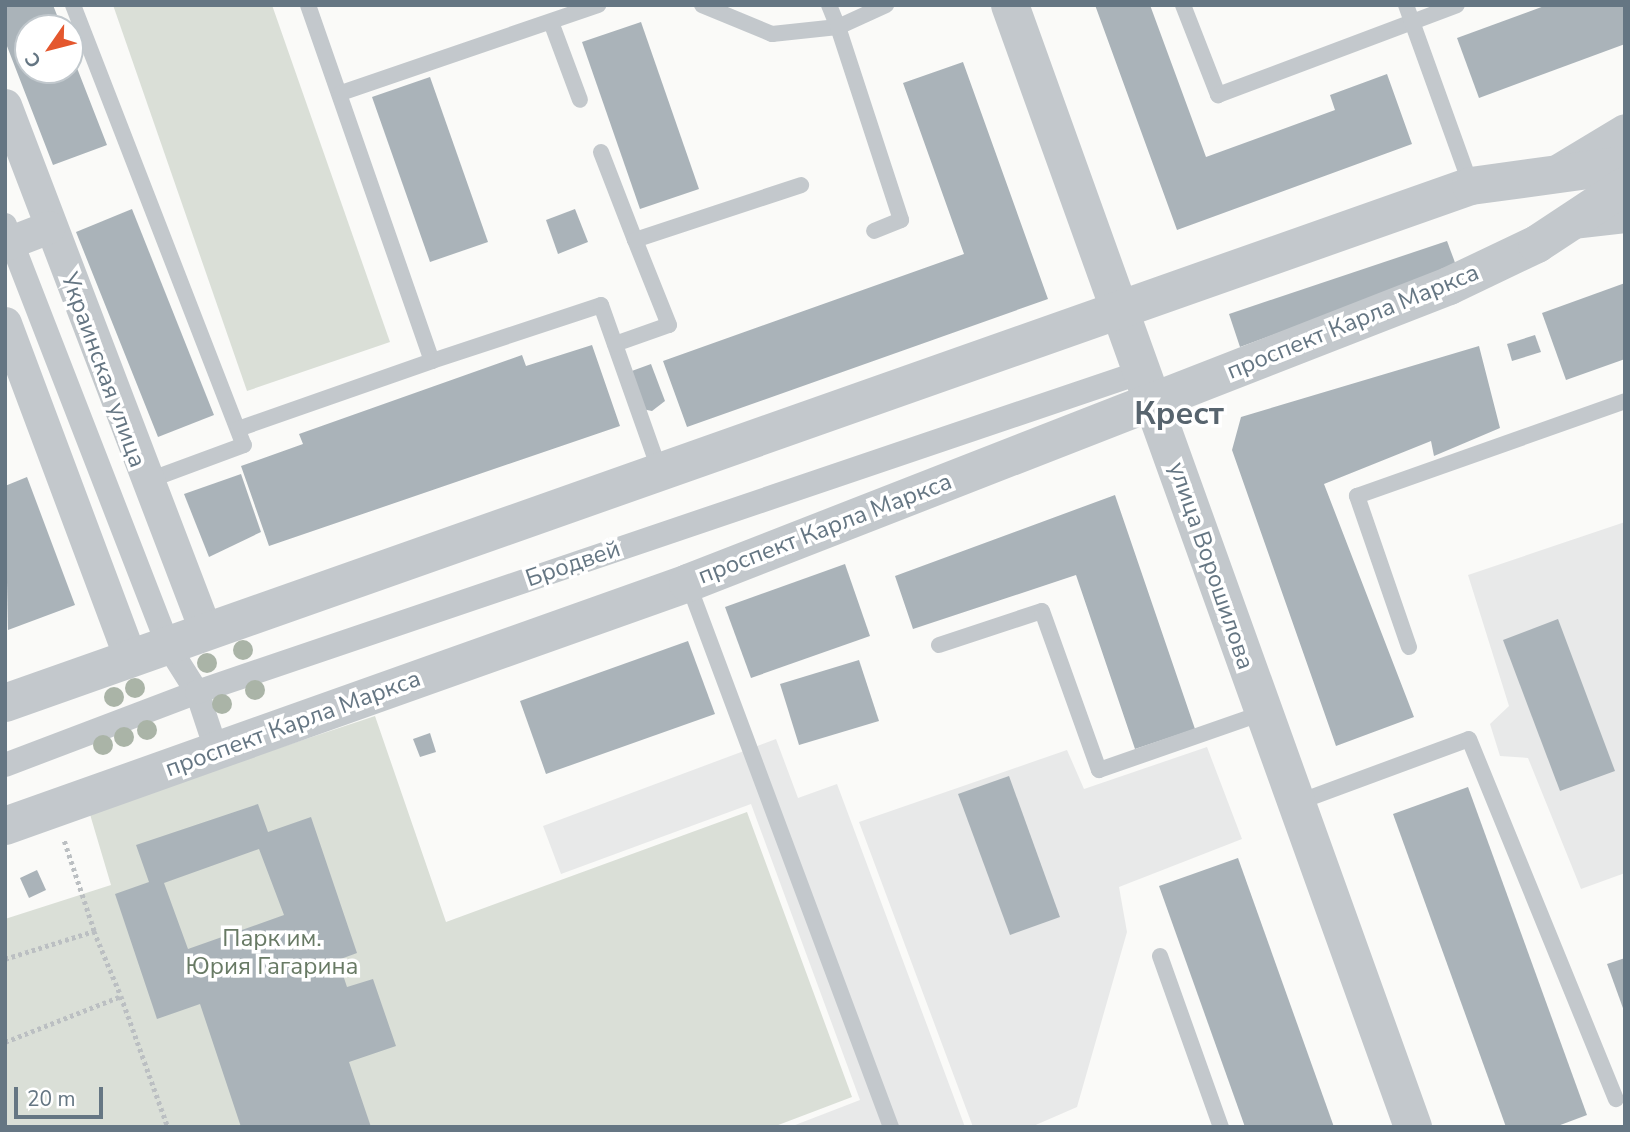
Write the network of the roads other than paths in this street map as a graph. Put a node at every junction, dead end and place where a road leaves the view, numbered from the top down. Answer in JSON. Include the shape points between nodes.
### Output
{"nodes":[{"id":1,"x":73,"y":5,"type":"edge"},
{"id":2,"x":308,"y":5,"type":"edge"},
{"id":3,"x":598,"y":5,"type":"edge"},
{"id":4,"x":702,"y":5,"type":"edge"},
{"id":5,"x":829,"y":5,"type":"edge"},
{"id":6,"x":887,"y":5,"type":"edge"},
{"id":7,"x":1010,"y":5,"type":"edge"},
{"id":8,"x":1183,"y":5,"type":"edge"},
{"id":9,"x":1406,"y":5,"type":"edge"},
{"id":10,"x":1457,"y":5,"type":"edge"},
{"id":11,"x":551,"y":22,"type":"junction"},
{"id":12,"x":1412,"y":22,"type":"junction"},
{"id":13,"x":838,"y":27,"type":"junction"},
{"id":14,"x":341,"y":93,"type":"junction"},
{"id":15,"x":580,"y":100,"type":"dead end"},
{"id":16,"x":5,"y":105,"type":"edge"},
{"id":17,"x":1625,"y":130,"type":"edge"},
{"id":18,"x":601,"y":152,"type":"dead end"},
{"id":19,"x":1625,"y":164,"type":"edge"},
{"id":20,"x":1557,"y":171,"type":"junction"},
{"id":21,"x":801,"y":185,"type":"dead end"},
{"id":22,"x":1471,"y":186,"type":"junction"},
{"id":23,"x":1625,"y":186,"type":"edge"},
{"id":24,"x":1625,"y":216,"type":"edge"},
{"id":25,"x":1572,"y":222,"type":"junction"},
{"id":26,"x":49,"y":227,"type":"junction"},
{"id":27,"x":874,"y":231,"type":"dead end"},
{"id":28,"x":7,"y":237,"type":"edge"},
{"id":29,"x":635,"y":240,"type":"junction"},
{"id":30,"x":1119,"y":306,"type":"junction"},
{"id":31,"x":5,"y":323,"type":"edge"},
{"id":32,"x":615,"y":344,"type":"junction"},
{"id":33,"x":432,"y":361,"type":"junction"},
{"id":34,"x":1149,"y":386,"type":"junction"},
{"id":35,"x":1625,"y":401,"type":"edge"},
{"id":36,"x":238,"y":429,"type":"junction"},
{"id":37,"x":660,"y":474,"type":"junction"},
{"id":38,"x":144,"y":482,"type":"junction"},
{"id":39,"x":688,"y":583,"type":"junction"},
{"id":40,"x":206,"y":632,"type":"junction"},
{"id":41,"x":939,"y":645,"type":"dead end"},
{"id":42,"x":168,"y":646,"type":"junction"},
{"id":43,"x":1409,"y":647,"type":"dead end"},
{"id":44,"x":130,"y":657,"type":"junction"},
{"id":45,"x":197,"y":692,"type":"junction"},
{"id":46,"x":5,"y":703,"type":"edge"},
{"id":47,"x":1263,"y":713,"type":"junction"},
{"id":48,"x":217,"y":752,"type":"junction"},
{"id":49,"x":5,"y":765,"type":"edge"},
{"id":50,"x":1296,"y":803,"type":"junction"},
{"id":51,"x":5,"y":826,"type":"edge"},
{"id":52,"x":1160,"y":956,"type":"dead end"},
{"id":53,"x":1616,"y":1099,"type":"dead end"},
{"id":54,"x":891,"y":1127,"type":"edge"},
{"id":55,"x":1221,"y":1127,"type":"edge"},
{"id":56,"x":1413,"y":1127,"type":"edge"}],
"edges":[{"from":1,"to":36,"type":"lane"},
{"from":2,"to":14,"type":"lane"},
{"from":3,"to":11,"type":"lane"},
{"from":4,"to":13,"type":"lane","via":[[772,34]]},
{"from":5,"to":13,"type":"lane"},
{"from":6,"to":13,"type":"lane"},
{"from":7,"to":30,"type":"street","name":"улица Ворошилова"},
{"from":8,"to":12,"type":"lane","via":[[1218,95]]},
{"from":9,"to":12,"type":"lane"},
{"from":10,"to":12,"type":"lane"},
{"from":11,"to":14,"type":"lane"},
{"from":11,"to":15,"type":"lane"},
{"from":12,"to":22,"type":"lane"},
{"from":13,"to":27,"type":"lane","via":[[901,219]]},
{"from":14,"to":33,"type":"lane"},
{"from":16,"to":26,"type":"street","name":"Украинская улица"},
{"from":17,"to":20,"type":"street"},
{"from":18,"to":29,"type":"lane"},
{"from":19,"to":20,"type":"street"},
{"from":20,"to":22,"type":"street"},
{"from":21,"to":29,"type":"lane"},
{"from":22,"to":30,"type":"street"},
{"from":23,"to":25,"type":"street","name":"проспект Карла Маркса"},
{"from":24,"to":25,"type":"street"},
{"from":25,"to":34,"type":"street","name":"проспект Карла Маркса","via":[[1449,286]]},
{"from":26,"to":28,"type":"street"},
{"from":26,"to":38,"type":"street","name":"Украинская улица"},
{"from":28,"to":42,"type":"street"},
{"from":29,"to":32,"type":"lane","via":[[669,325]]},
{"from":30,"to":34,"type":"street","name":"улица Ворошилова"},
{"from":30,"to":37,"type":"street"},
{"from":31,"to":44,"type":"street"},
{"from":32,"to":33,"type":"lane","via":[[601,304]]},
{"from":32,"to":37,"type":"lane"},
{"from":33,"to":36,"type":"lane"},
{"from":34,"to":39,"type":"street","name":"проспект Карла Маркса"},
{"from":34,"to":45,"type":"street","name":"Бродвей"},
{"from":34,"to":47,"type":"street","name":"улица Ворошилова"},
{"from":35,"to":43,"type":"lane","via":[[1357,496]]},
{"from":36,"to":38,"type":"lane","via":[[244,445]]},
{"from":37,"to":40,"type":"street"},
{"from":38,"to":40,"type":"street","name":"Украинская улица"},
{"from":39,"to":48,"type":"street","name":"проспект Карла Маркса"},
{"from":39,"to":54,"type":"lane"},
{"from":40,"to":42,"type":"street"},
{"from":41,"to":47,"type":"lane","via":[[1042,611],[1099,770]]},
{"from":42,"to":44,"type":"street"},
{"from":42,"to":45,"type":"street"},
{"from":44,"to":46,"type":"street"},
{"from":45,"to":48,"type":"street"},
{"from":45,"to":49,"type":"street","name":"Бродвей"},
{"from":47,"to":50,"type":"street","name":"улица Ворошилова"},
{"from":48,"to":51,"type":"street","name":"проспект Карла Маркса"},
{"from":50,"to":53,"type":"lane","via":[[1469,739]]},
{"from":50,"to":56,"type":"street","name":"улица Ворошилова"},
{"from":52,"to":55,"type":"lane"}]}
